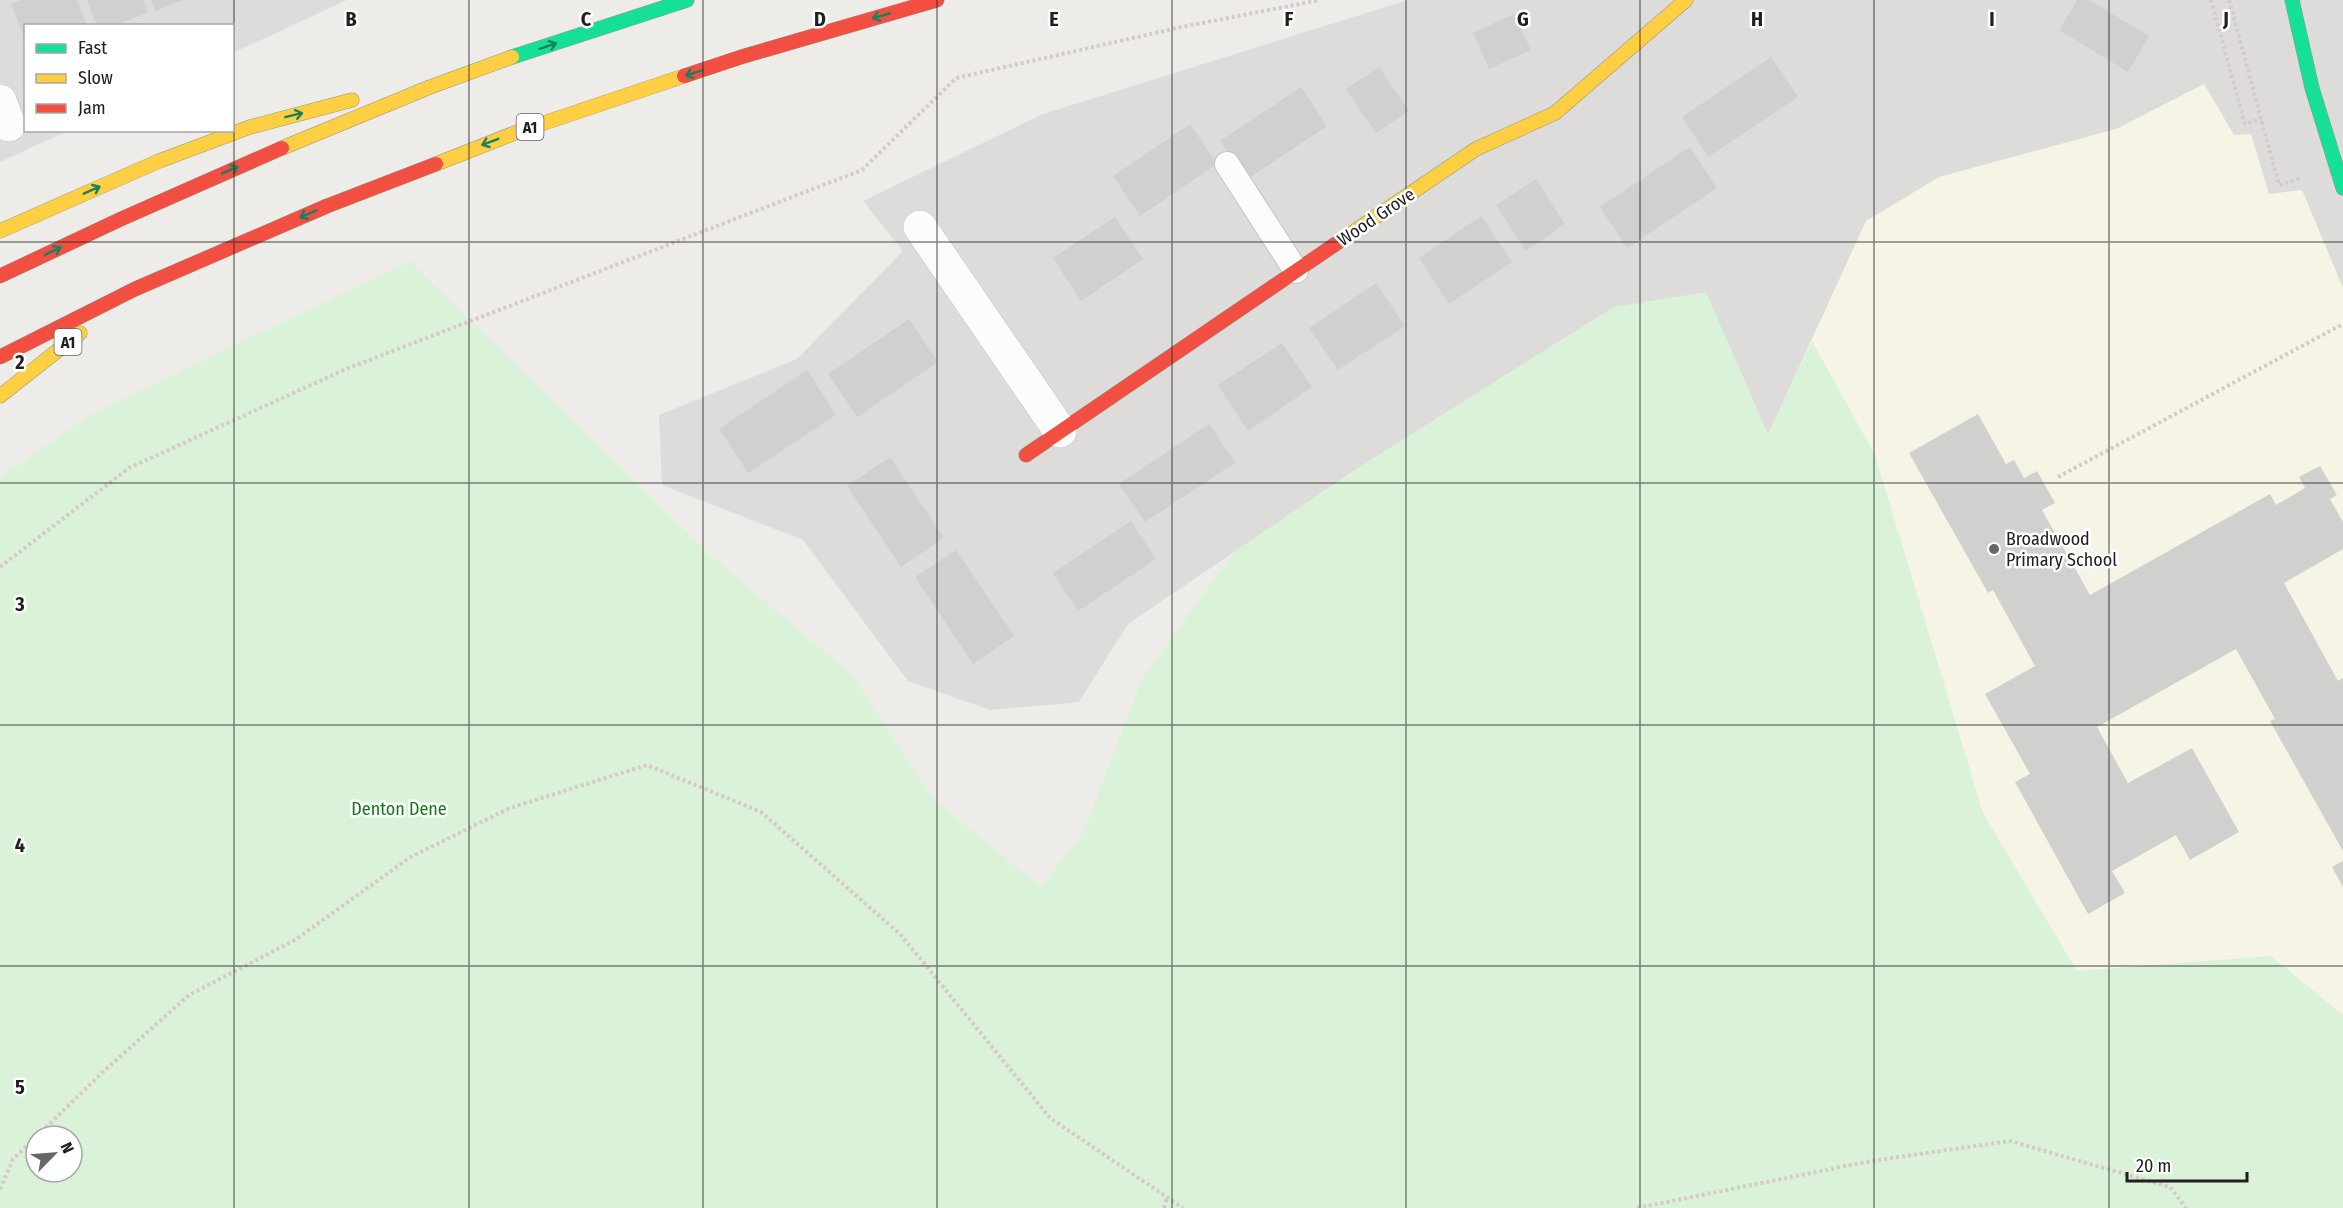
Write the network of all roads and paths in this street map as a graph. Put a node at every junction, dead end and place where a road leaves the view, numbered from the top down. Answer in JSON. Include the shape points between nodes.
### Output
{"nodes":[{"id":1,"x":687,"y":0,"type":"edge"},
{"id":2,"x":937,"y":0,"type":"edge"},
{"id":3,"x":1320,"y":0,"type":"edge"},
{"id":4,"x":1686,"y":0,"type":"edge"},
{"id":5,"x":2211,"y":0,"type":"edge"},
{"id":6,"x":2229,"y":0,"type":"edge"},
{"id":7,"x":2292,"y":0,"type":"edge"},
{"id":8,"x":493,"y":64,"type":"junction"},
{"id":9,"x":2261,"y":119,"type":"junction"},
{"id":10,"x":1227,"y":164,"type":"dead end"},
{"id":11,"x":2279,"y":185,"type":"dead end"},
{"id":12,"x":2343,"y":188,"type":"edge"},
{"id":13,"x":920,"y":227,"type":"dead end"},
{"id":14,"x":0,"y":231,"type":"edge"},
{"id":15,"x":1296,"y":271,"type":"junction"},
{"id":16,"x":0,"y":276,"type":"edge"},
{"id":17,"x":135,"y":289,"type":"junction"},
{"id":18,"x":2343,"y":324,"type":"edge"},
{"id":19,"x":0,"y":357,"type":"edge"},
{"id":20,"x":0,"y":396,"type":"edge"},
{"id":21,"x":1060,"y":431,"type":"junction"},
{"id":22,"x":1026,"y":454,"type":"dead end"},
{"id":23,"x":2058,"y":477,"type":"dead end"},
{"id":24,"x":0,"y":567,"type":"edge"},
{"id":25,"x":51,"y":1124,"type":"edge"},
{"id":26,"x":24,"y":1149,"type":"edge"},
{"id":27,"x":0,"y":1189,"type":"edge"},
{"id":28,"x":1167,"y":1198,"type":"junction"},
{"id":29,"x":1164,"y":1208,"type":"edge"},
{"id":30,"x":1183,"y":1208,"type":"edge"},
{"id":31,"x":1637,"y":1208,"type":"edge"},
{"id":32,"x":2186,"y":1208,"type":"edge"}],
"edges":[{"from":8,"to":1,"type":"main road","one_way":true},
{"from":2,"to":17,"type":"main road","number":"A1","one_way":true,"via":[[741,57],[519,131],[327,206]]},
{"from":3,"to":24,"type":"path","via":[[956,78],[862,170],[346,369],[129,468]]},
{"from":4,"to":15,"type":"main road","name":"Wood Grove","via":[[1555,113],[1476,149]]},
{"from":5,"to":9,"type":"path","via":[[2245,124]]},
{"from":6,"to":9,"type":"path"},
{"from":7,"to":12,"type":"main road","via":[[2312,88]]},
{"from":14,"to":8,"type":"main road","one_way":true,"via":[[250,126]]},
{"from":16,"to":8,"type":"main road","one_way":true,"via":[[296,141]]},
{"from":9,"to":11,"type":"path"},
{"from":10,"to":15,"type":"lane"},
{"from":13,"to":21,"type":"street"},
{"from":15,"to":21,"type":"main road","name":"Wood Grove"},
{"from":17,"to":19,"type":"main road","number":"A1"},
{"from":17,"to":20,"type":"main road","number":"A1"},
{"from":18,"to":23,"type":"path"},
{"from":21,"to":22,"type":"main road","name":"Wood Grove"},
{"from":25,"to":28,"type":"path","via":[[189,995],[295,940],[409,858],[510,808],[647,765],[761,812],[900,934],[1050,1118]]},
{"from":26,"to":27,"type":"path","via":[[13,1159]]},
{"from":28,"to":29,"type":"path"},
{"from":28,"to":30,"type":"path"},
{"from":31,"to":32,"type":"path","via":[[1871,1161],[2010,1141],[2170,1187]]}]}
